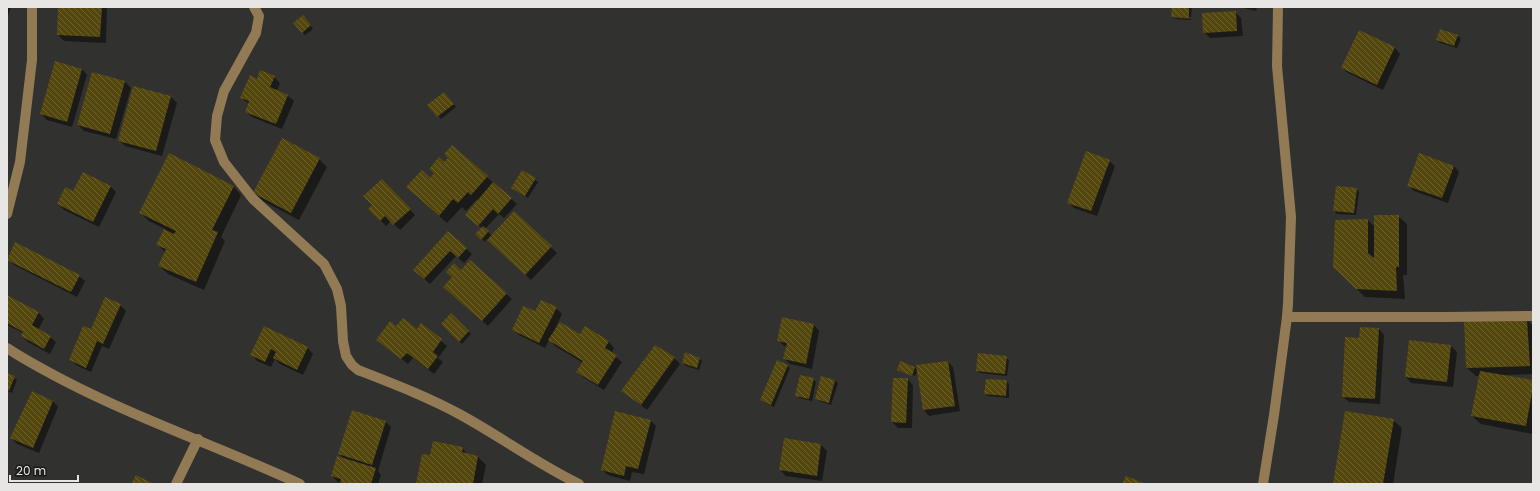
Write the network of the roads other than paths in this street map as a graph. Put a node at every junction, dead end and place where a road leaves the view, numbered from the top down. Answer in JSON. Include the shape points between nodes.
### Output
{"nodes":[{"id":1,"x":32,"y":7,"type":"edge"},
{"id":2,"x":254,"y":7,"type":"edge"},
{"id":3,"x":1278,"y":7,"type":"edge"},
{"id":4,"x":7,"y":214,"type":"edge"},
{"id":5,"x":1533,"y":316,"type":"edge"},
{"id":6,"x":1288,"y":317,"type":"junction"},
{"id":7,"x":7,"y":348,"type":"edge"},
{"id":8,"x":198,"y":439,"type":"junction"},
{"id":9,"x":176,"y":484,"type":"edge"},
{"id":10,"x":300,"y":484,"type":"edge"},
{"id":11,"x":579,"y":484,"type":"edge"},
{"id":12,"x":1263,"y":484,"type":"edge"}],
"edges":[{"from":1,"to":4,"type":"street","via":[[32,60],[20,162]]},
{"from":2,"to":11,"type":"street","via":[[259,16],[256,33],[224,90],[216,116],[215,140],[224,162],[253,199],[324,264],[337,289],[341,306],[342,341],[346,356],[352,365],[358,370],[435,402]]},
{"from":3,"to":6,"type":"street","via":[[1277,66],[1291,217]]},
{"from":5,"to":6,"type":"street"},
{"from":6,"to":12,"type":"street"},
{"from":7,"to":8,"type":"street","via":[[21,358],[133,414]]},
{"from":8,"to":9,"type":"street"},
{"from":8,"to":10,"type":"street"}]}
